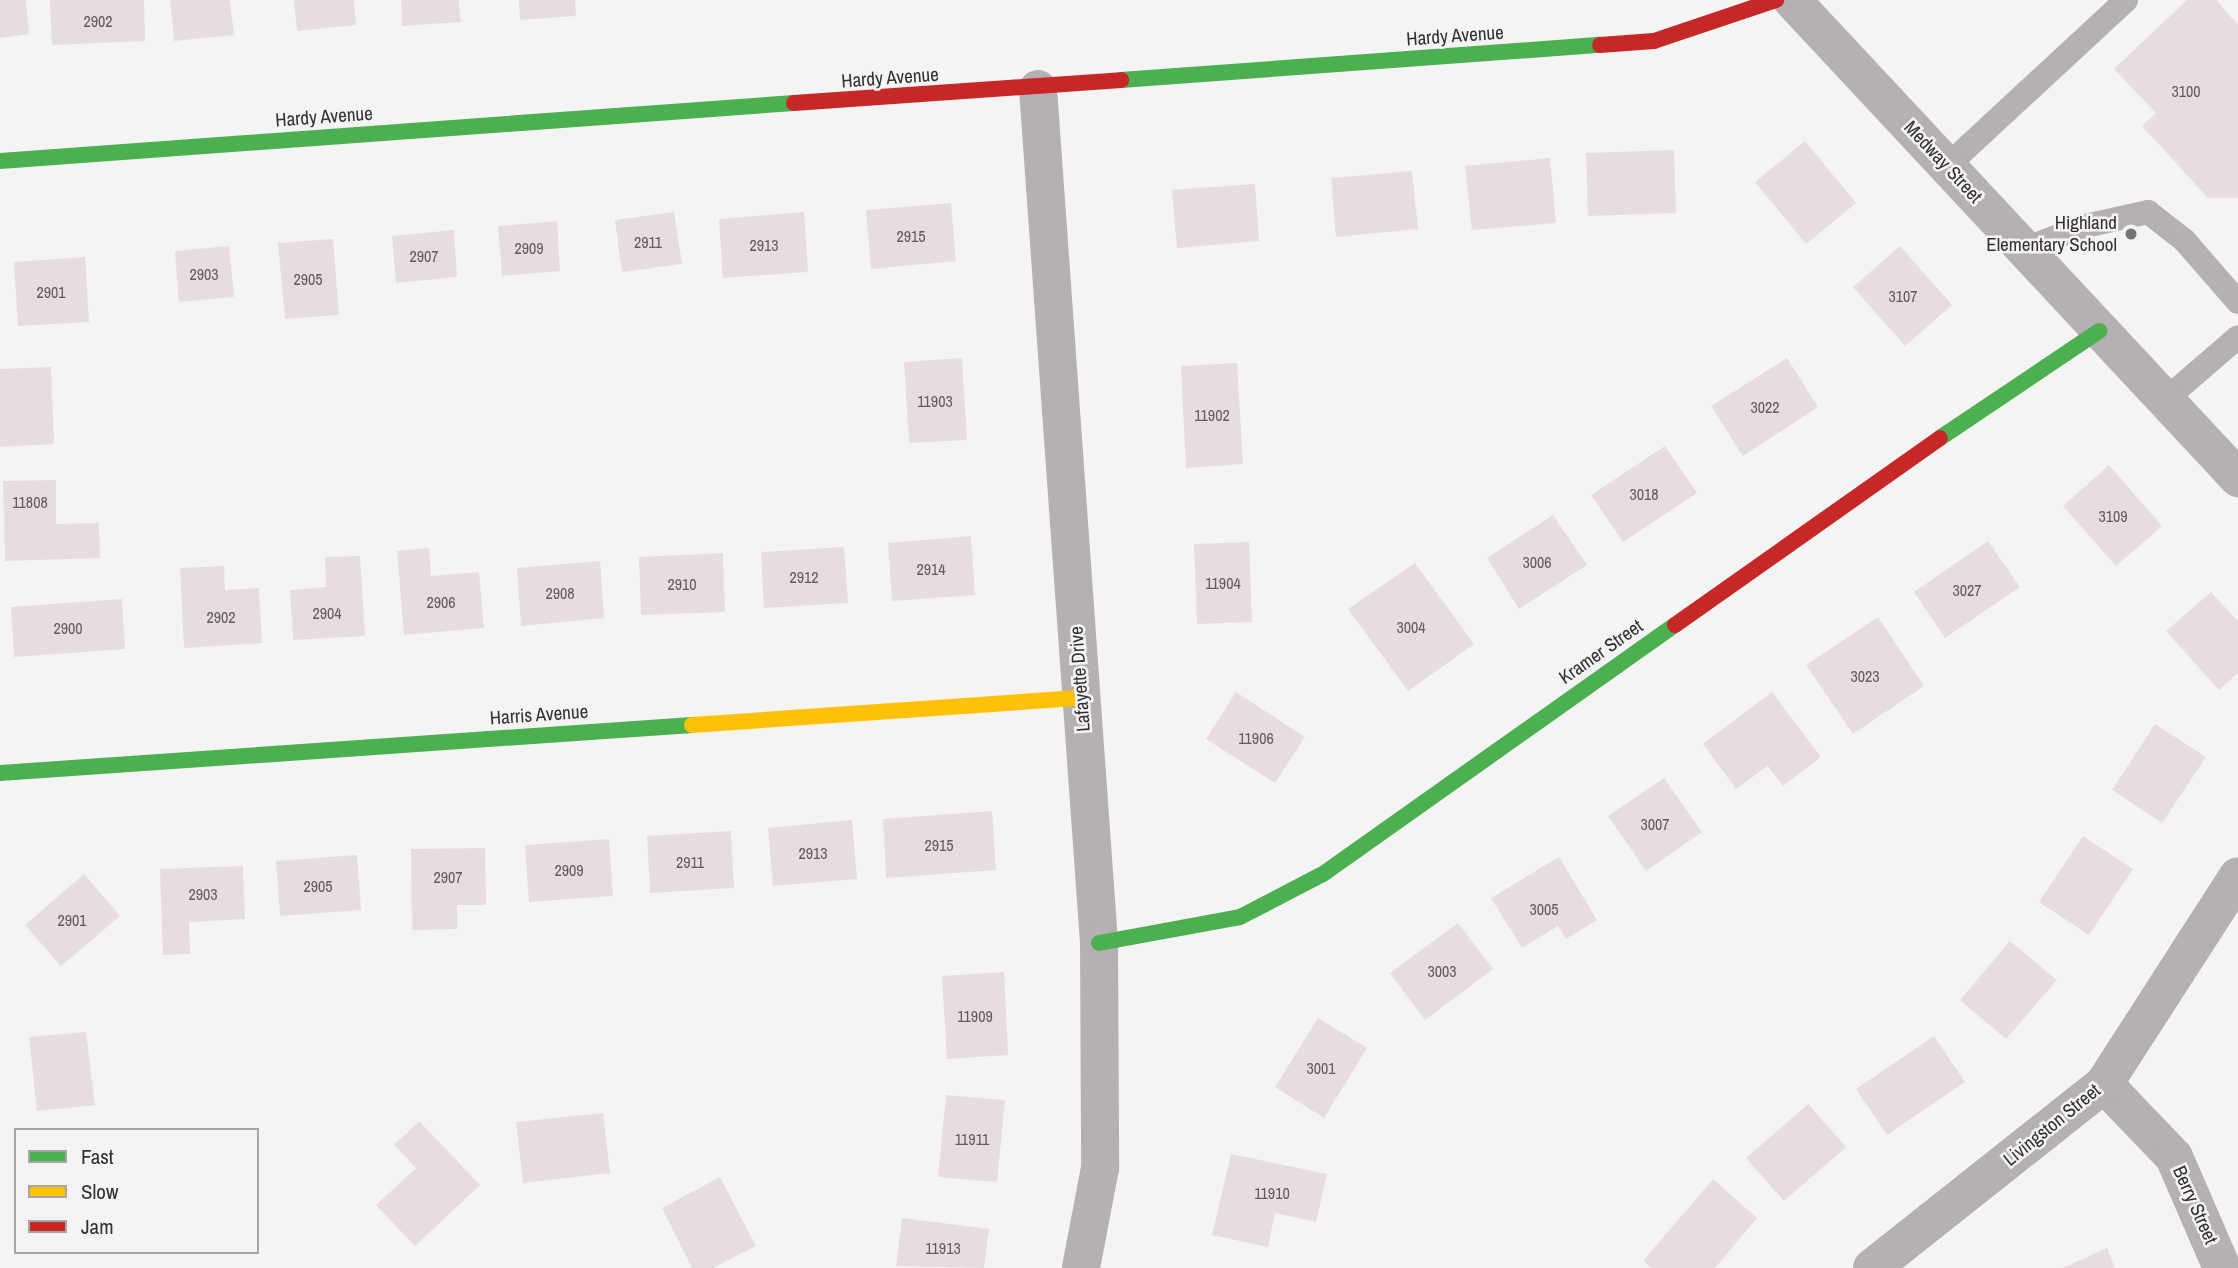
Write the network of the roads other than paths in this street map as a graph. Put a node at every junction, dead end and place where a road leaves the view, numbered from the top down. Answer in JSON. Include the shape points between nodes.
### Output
{"nodes":[{"id":1,"x":1776,"y":0,"type":"edge"},
{"id":2,"x":1792,"y":0,"type":"edge"},
{"id":3,"x":2126,"y":0,"type":"edge"},
{"id":4,"x":1038,"y":89,"type":"junction"},
{"id":5,"x":0,"y":161,"type":"edge"},
{"id":6,"x":1947,"y":166,"type":"junction"},
{"id":7,"x":2024,"y":249,"type":"junction"},
{"id":8,"x":2238,"y":302,"type":"edge"},
{"id":9,"x":2099,"y":331,"type":"junction"},
{"id":10,"x":2238,"y":337,"type":"edge"},
{"id":11,"x":2165,"y":400,"type":"junction"},
{"id":12,"x":2238,"y":478,"type":"edge"},
{"id":13,"x":1081,"y":698,"type":"junction"},
{"id":14,"x":0,"y":773,"type":"edge"},
{"id":15,"x":2238,"y":876,"type":"edge"},
{"id":16,"x":1099,"y":943,"type":"junction"},
{"id":17,"x":2104,"y":1084,"type":"junction"},
{"id":18,"x":1081,"y":1268,"type":"edge"},
{"id":19,"x":1872,"y":1268,"type":"edge"},
{"id":20,"x":2222,"y":1268,"type":"edge"}],
"edges":[{"from":1,"to":4,"type":"street","name":"Hardy Avenue","via":[[1654,41]]},
{"from":2,"to":6,"type":"street","name":"Medway Street"},
{"from":3,"to":6,"type":"lane"},
{"from":4,"to":5,"type":"street","name":"Hardy Avenue"},
{"from":4,"to":13,"type":"street","name":"Lafayette Drive"},
{"from":6,"to":7,"type":"street","name":"Medway Street"},
{"from":7,"to":8,"type":"lane","via":[[2085,226],[2148,212],[2184,240]]},
{"from":7,"to":9,"type":"street","name":"Medway Street"},
{"from":9,"to":11,"type":"street","name":"Medway Street"},
{"from":9,"to":16,"type":"street","name":"Kramer Street","via":[[1942,436],[1323,874],[1240,917]]},
{"from":10,"to":11,"type":"lane"},
{"from":11,"to":12,"type":"street","name":"Medway Street"},
{"from":13,"to":14,"type":"street","name":"Harris Avenue"},
{"from":13,"to":16,"type":"street","name":"Lafayette Drive"},
{"from":15,"to":17,"type":"street","name":"Livingston Street"},
{"from":16,"to":18,"type":"street","name":"Lafayette Drive","via":[[1100,1168]]},
{"from":17,"to":19,"type":"street","name":"Livingston Street"},
{"from":17,"to":20,"type":"street","name":"Berry Street","via":[[2174,1157]]}]}
